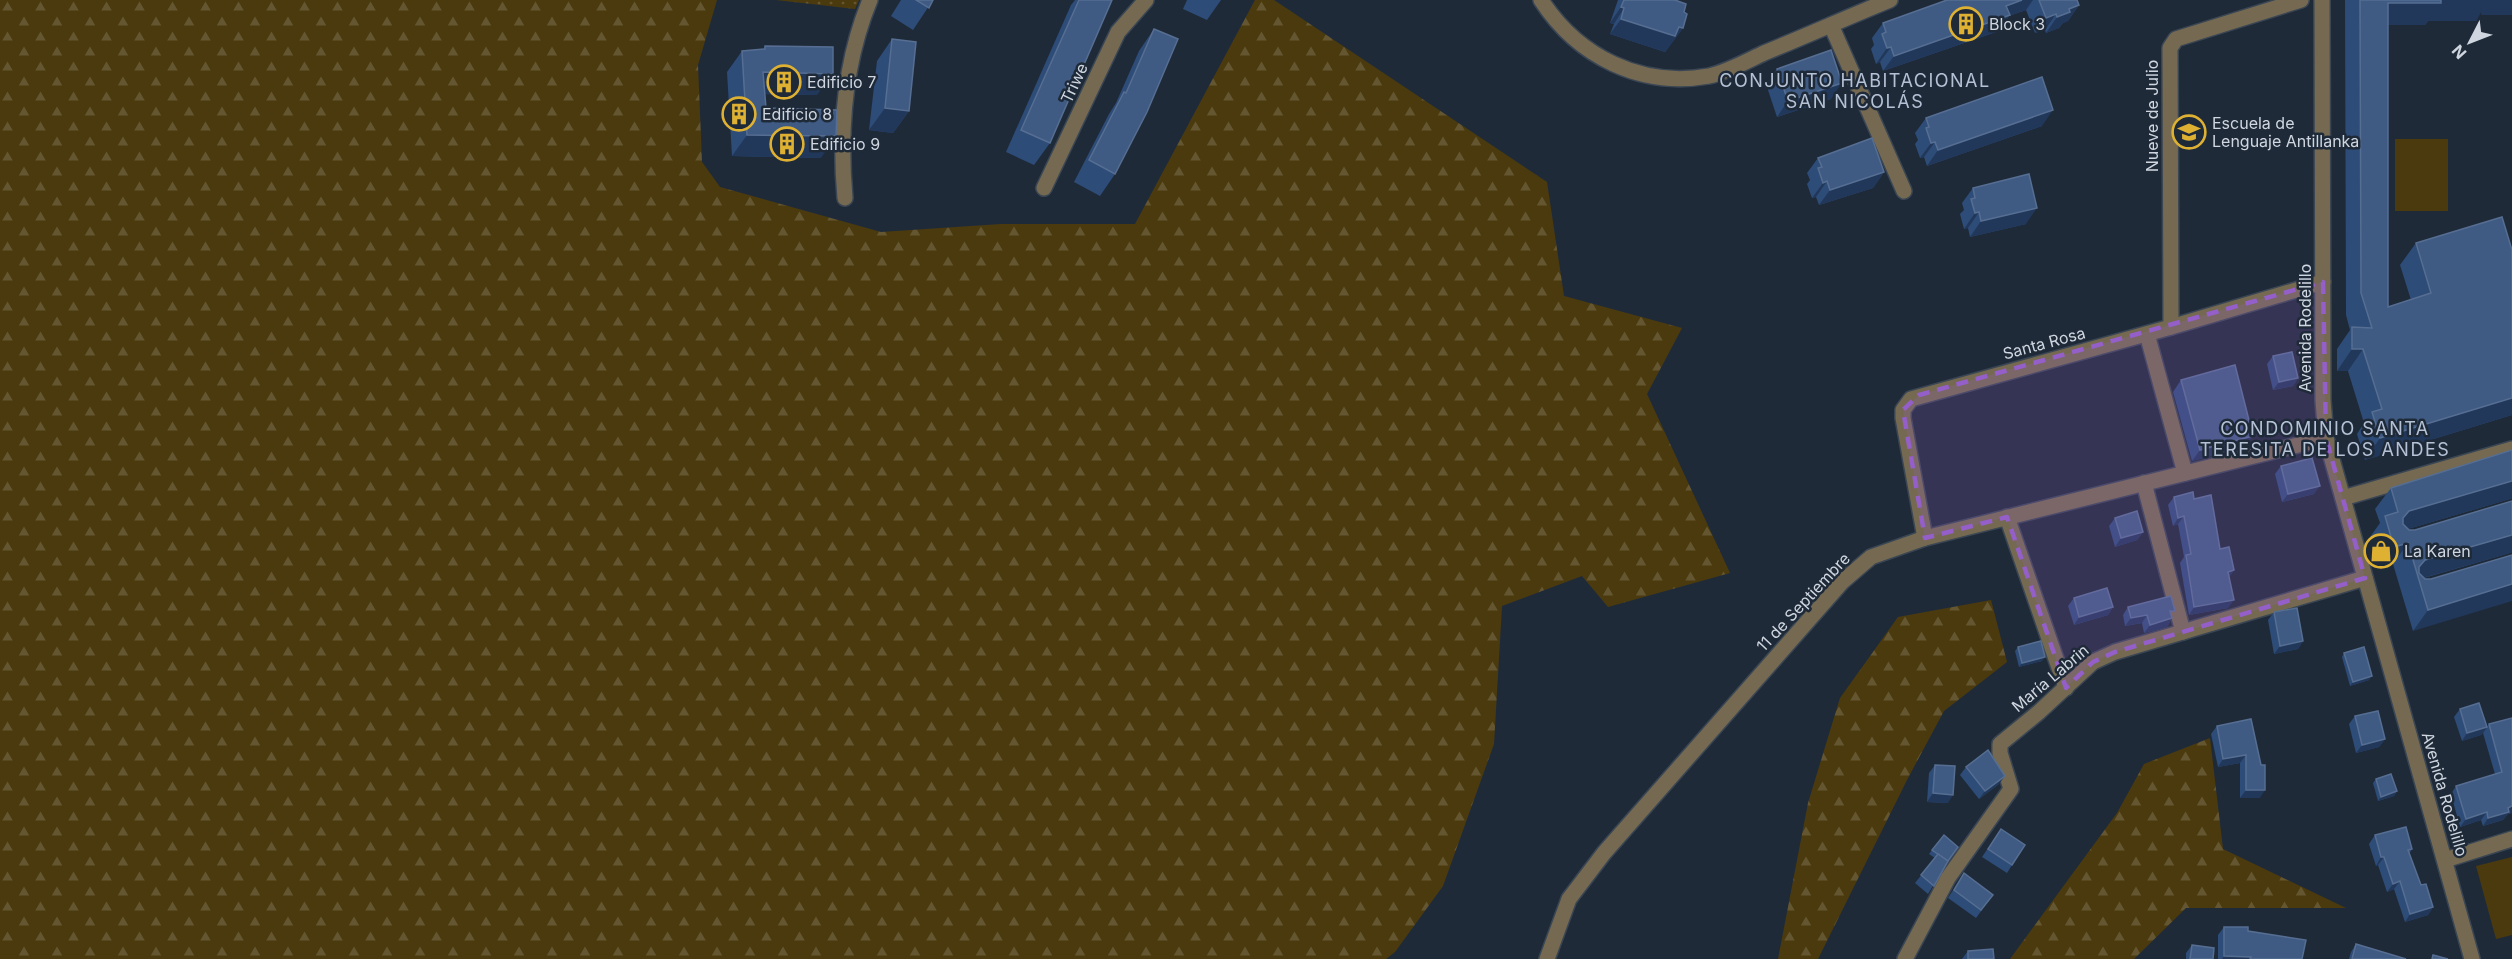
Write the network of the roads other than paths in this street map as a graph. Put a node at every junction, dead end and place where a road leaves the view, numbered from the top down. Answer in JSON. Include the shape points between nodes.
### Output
{"nodes":[{"id":1,"x":870,"y":0,"type":"edge"},
{"id":2,"x":1146,"y":0,"type":"edge"},
{"id":3,"x":1541,"y":0,"type":"edge"},
{"id":4,"x":1890,"y":0,"type":"edge"},
{"id":5,"x":2301,"y":0,"type":"edge"},
{"id":6,"x":2322,"y":0,"type":"edge"},
{"id":7,"x":1832,"y":25,"type":"junction"},
{"id":8,"x":1044,"y":188,"type":"dead end"},
{"id":9,"x":1904,"y":191,"type":"dead end"},
{"id":10,"x":845,"y":198,"type":"dead end"},
{"id":11,"x":2323,"y":282,"type":"junction"},
{"id":12,"x":2171,"y":327,"type":"junction"},
{"id":13,"x":2147,"y":334,"type":"junction"},
{"id":14,"x":2326,"y":438,"type":"junction"},
{"id":15,"x":2512,"y":449,"type":"edge"},
{"id":16,"x":2185,"y":473,"type":"junction"},
{"id":17,"x":2144,"y":483,"type":"junction"},
{"id":18,"x":2343,"y":498,"type":"junction"},
{"id":19,"x":2007,"y":517,"type":"junction"},
{"id":20,"x":1925,"y":538,"type":"junction"},
{"id":21,"x":2365,"y":578,"type":"junction"},
{"id":22,"x":2183,"y":632,"type":"junction"},
{"id":23,"x":2066,"y":688,"type":"junction"},
{"id":24,"x":2512,"y":839,"type":"edge"},
{"id":25,"x":2445,"y":860,"type":"junction"},
{"id":26,"x":1547,"y":959,"type":"edge"},
{"id":27,"x":1905,"y":959,"type":"edge"},
{"id":28,"x":2472,"y":959,"type":"edge"}],
"edges":[{"from":1,"to":10,"type":"street","via":[[853,52],[846,90],[842,145]]},
{"from":2,"to":8,"type":"street","name":"Triwe","via":[[1118,32]]},
{"from":3,"to":7,"type":"street","via":[[1562,28],[1591,53],[1628,70],[1670,78],[1712,75]]},
{"from":4,"to":7,"type":"street"},
{"from":5,"to":12,"type":"street","name":"Nueve de Julio","via":[[2176,39],[2169,48]]},
{"from":6,"to":11,"type":"street","name":"Avenida Rodelillo"},
{"from":7,"to":9,"type":"street"},
{"from":11,"to":12,"type":"street","name":"Santa Rosa"},
{"from":11,"to":14,"type":"street","name":"Avenida Rodelillo"},
{"from":12,"to":13,"type":"street","name":"Santa Rosa"},
{"from":13,"to":16,"type":"street"},
{"from":13,"to":20,"type":"street","name":"Santa Rosa","via":[[1911,399],[1903,410],[1903,418]]},
{"from":14,"to":16,"type":"street","name":"11 de Septiembre"},
{"from":14,"to":18,"type":"street","name":"Avenida Rodelillo"},
{"from":15,"to":18,"type":"street"},
{"from":16,"to":17,"type":"street","name":"11 de Septiembre"},
{"from":17,"to":19,"type":"street","name":"11 de Septiembre"},
{"from":17,"to":22,"type":"street"},
{"from":18,"to":21,"type":"street","name":"Avenida Rodelillo"},
{"from":19,"to":20,"type":"street","name":"11 de Septiembre"},
{"from":19,"to":23,"type":"street"},
{"from":20,"to":26,"type":"street","name":"11 de Septiembre","via":[[1871,556],[1842,582],[1604,853],[1569,899]]},
{"from":21,"to":22,"type":"street","name":"María Labrin"},
{"from":21,"to":25,"type":"street","name":"Avenida Rodelillo"},
{"from":22,"to":23,"type":"street","name":"María Labrin","via":[[2093,662]]},
{"from":23,"to":27,"type":"street","name":"María Labrin","via":[[2000,744],[2011,789],[1948,878]]},
{"from":24,"to":25,"type":"street"},
{"from":25,"to":28,"type":"street","name":"Avenida Rodelillo"}]}
